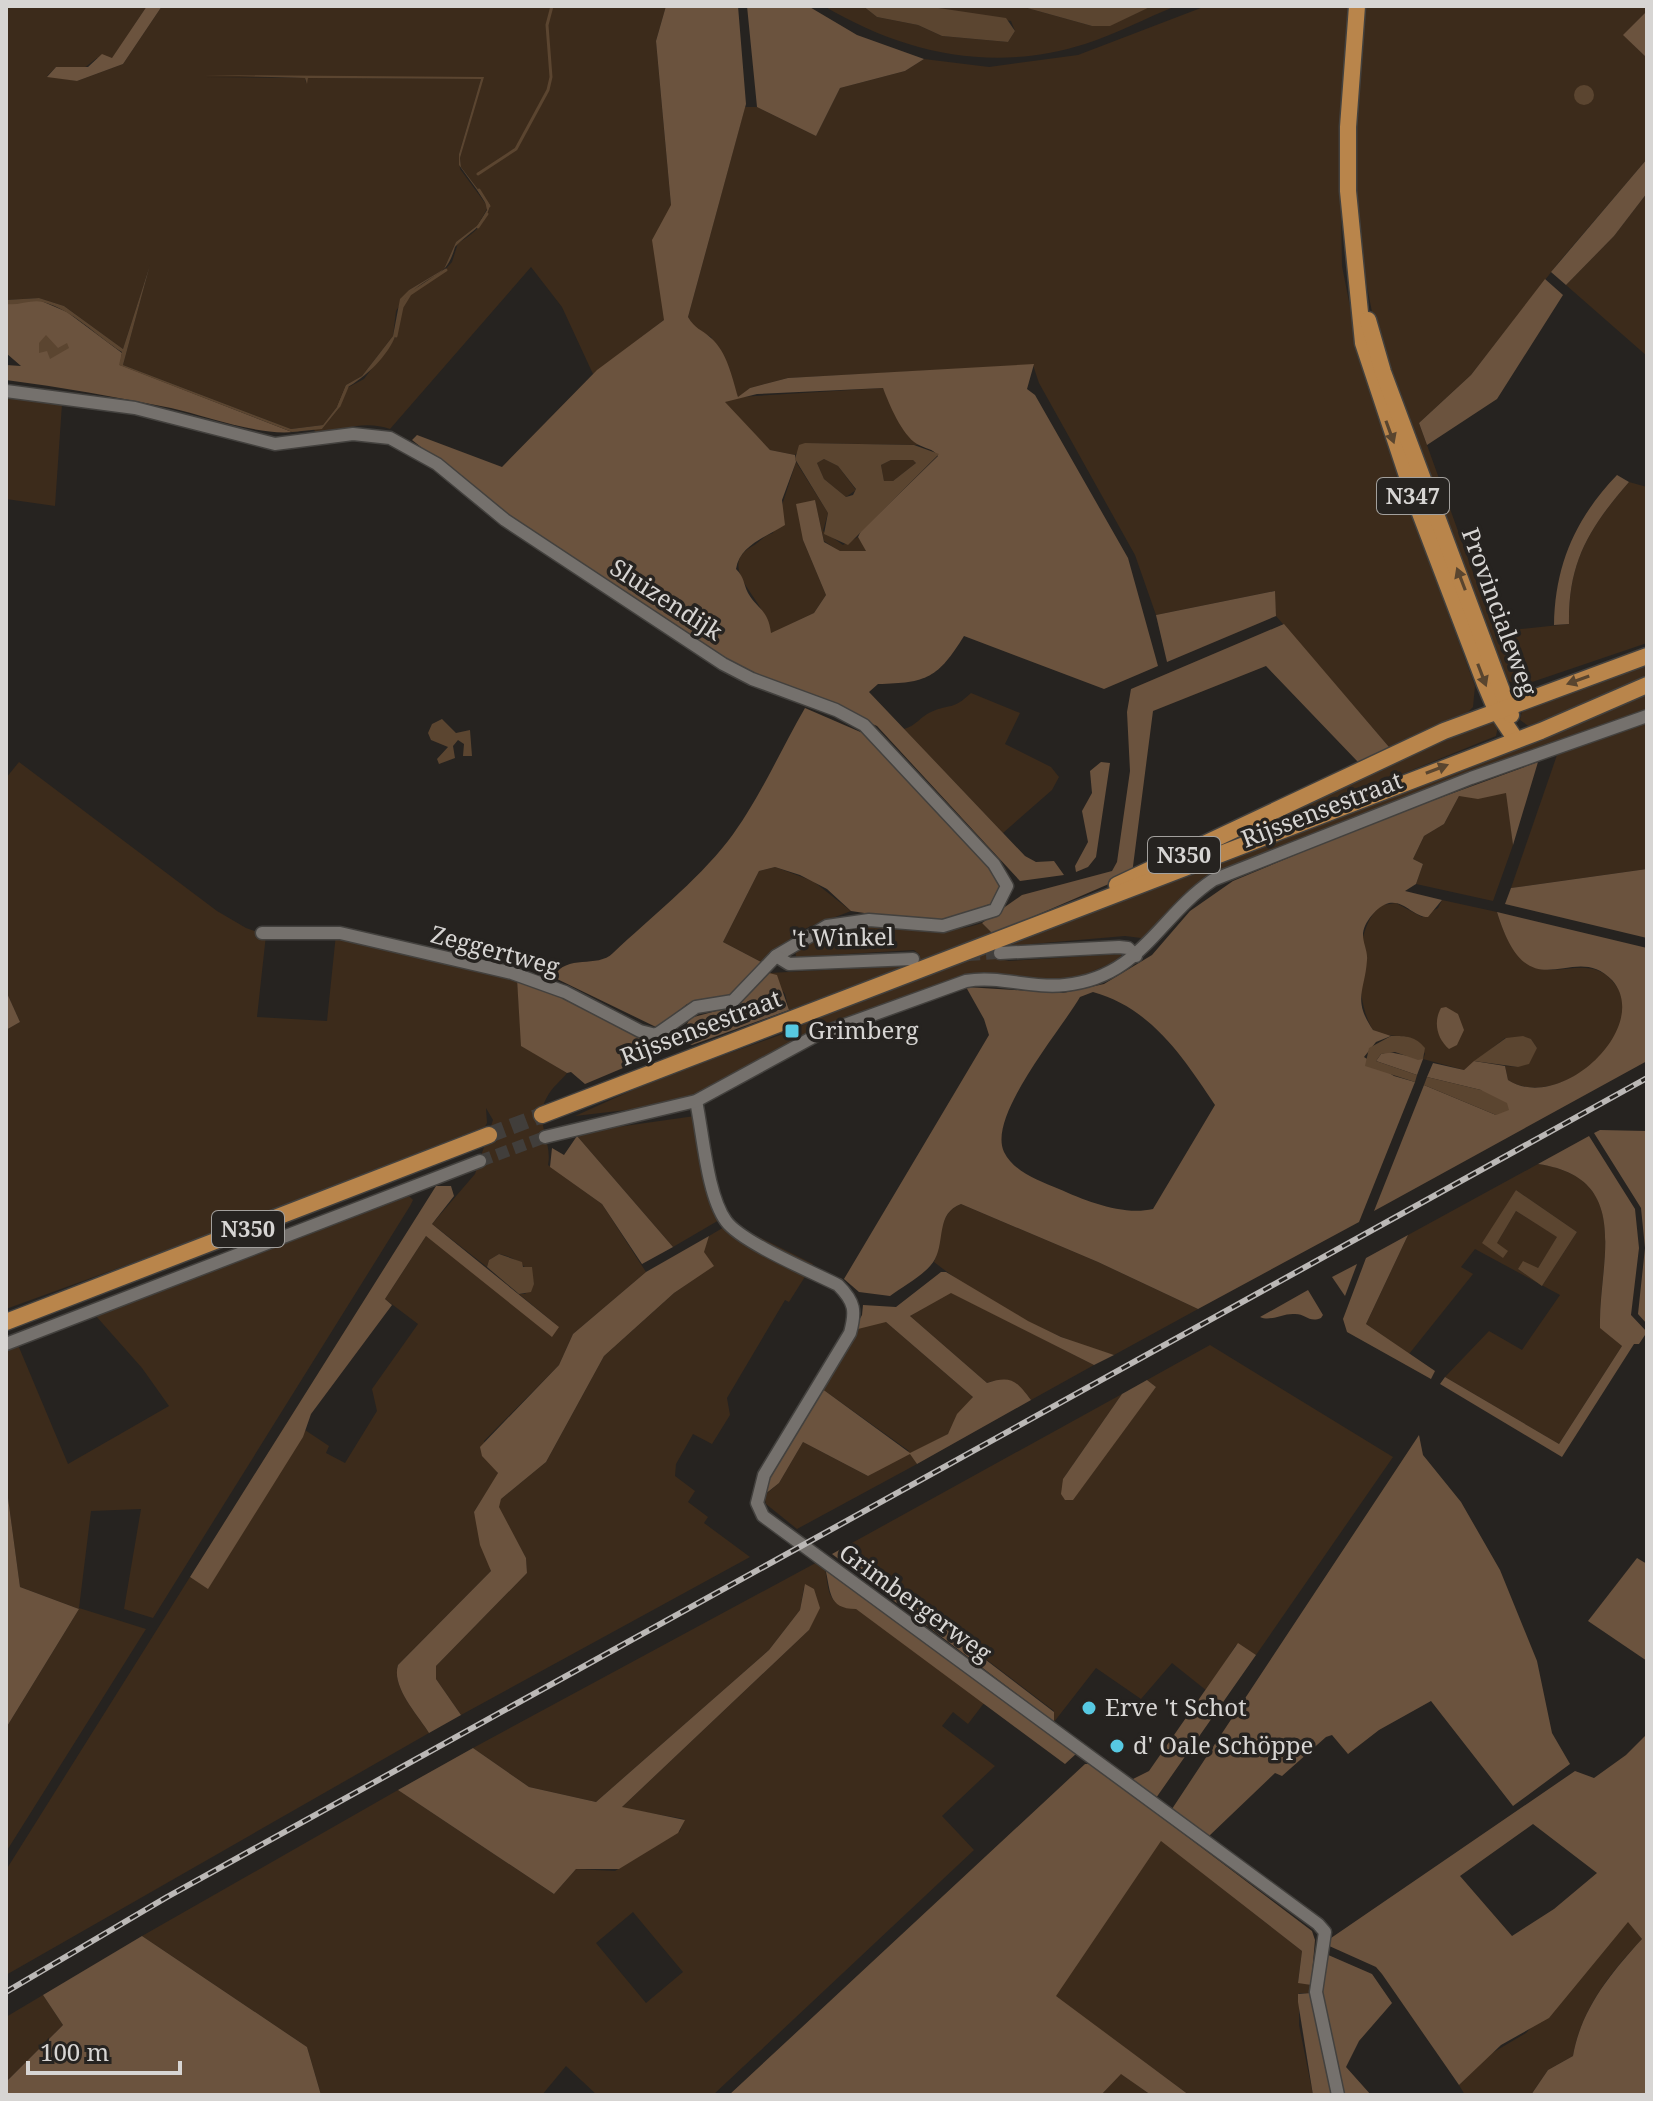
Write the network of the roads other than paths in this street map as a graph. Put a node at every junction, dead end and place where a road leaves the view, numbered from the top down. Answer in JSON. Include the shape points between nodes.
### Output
{"nodes":[{"id":1,"x":1357,"y":6,"type":"edge"},
{"id":2,"x":6,"y":391,"type":"edge"},
{"id":3,"x":1647,"y":656,"type":"edge"},
{"id":4,"x":1647,"y":685,"type":"edge"},
{"id":5,"x":1503,"y":708,"type":"junction"},
{"id":6,"x":1647,"y":716,"type":"edge"},
{"id":7,"x":1516,"y":740,"type":"junction"},
{"id":8,"x":1055,"y":916,"type":"junction"},
{"id":9,"x":262,"y":933,"type":"dead end"},
{"id":10,"x":1000,"y":953,"type":"tunnel mouth"},
{"id":11,"x":776,"y":956,"type":"junction"},
{"id":12,"x":1136,"y":956,"type":"junction"},
{"id":13,"x":913,"y":959,"type":"dead end"},
{"id":14,"x":696,"y":1101,"type":"junction"},
{"id":15,"x":542,"y":1115,"type":"tunnel mouth"},
{"id":16,"x":489,"y":1135,"type":"tunnel mouth"},
{"id":17,"x":545,"y":1137,"type":"tunnel mouth"},
{"id":18,"x":480,"y":1161,"type":"tunnel mouth"},
{"id":19,"x":6,"y":1322,"type":"edge"},
{"id":20,"x":6,"y":1344,"type":"edge"},
{"id":21,"x":1338,"y":2095,"type":"edge"}],
"edges":[{"from":1,"to":5,"type":"main road","name":"Provincialeweg","number":"N347","via":[[1348,127],[1357,315],[1371,377]]},
{"from":2,"to":11,"type":"street","name":"Sluizendijk","via":[[135,408],[275,444],[353,434],[401,442],[447,471],[505,520],[723,664],[864,725],[1006,881],[999,906],[976,918],[943,926],[877,920],[838,924],[814,931]]},
{"from":3,"to":5,"type":"main road","name":"Rijssensestraat","one_way":true},
{"from":4,"to":7,"type":"main road","name":"Rijssensestraat"},
{"from":5,"to":7,"type":"main road","number":"N347"},
{"from":5,"to":8,"type":"main road","name":"Rijssensestraat","number":"N350","via":[[1417,743]]},
{"from":6,"to":12,"type":"street","name":"Rijssensestraat","via":[[1231,871],[1198,890]]},
{"from":8,"to":7,"type":"main road","name":"Rijssensestraat","number":"N350","one_way":true},
{"from":8,"to":15,"type":"main road","name":"Rijssensestraat","number":"N350"},
{"from":9,"to":11,"type":"street","name":"Zeggertweg","via":[[340,933],[512,973],[653,1035],[696,1007],[733,1001]]},
{"from":10,"to":12,"type":"street","via":[[1119,947]]},
{"from":11,"to":13,"type":"street","name":"'t Winkel","via":[[797,964]]},
{"from":12,"to":14,"type":"street","name":"Rijssensestraat","via":[[1072,985],[982,979],[952,985],[817,1035]]},
{"from":14,"to":17,"type":"street","name":"Rijssensestraat"},
{"from":14,"to":21,"type":"street","name":"Grimbergerweg","via":[[726,1221],[838,1285],[856,1312],[850,1333],[764,1475],[757,1503],[763,1516],[1318,1924],[1325,1932],[1316,1992]]},
{"from":16,"to":19,"type":"main road","number":"N350"},
{"from":18,"to":20,"type":"street"}]}
